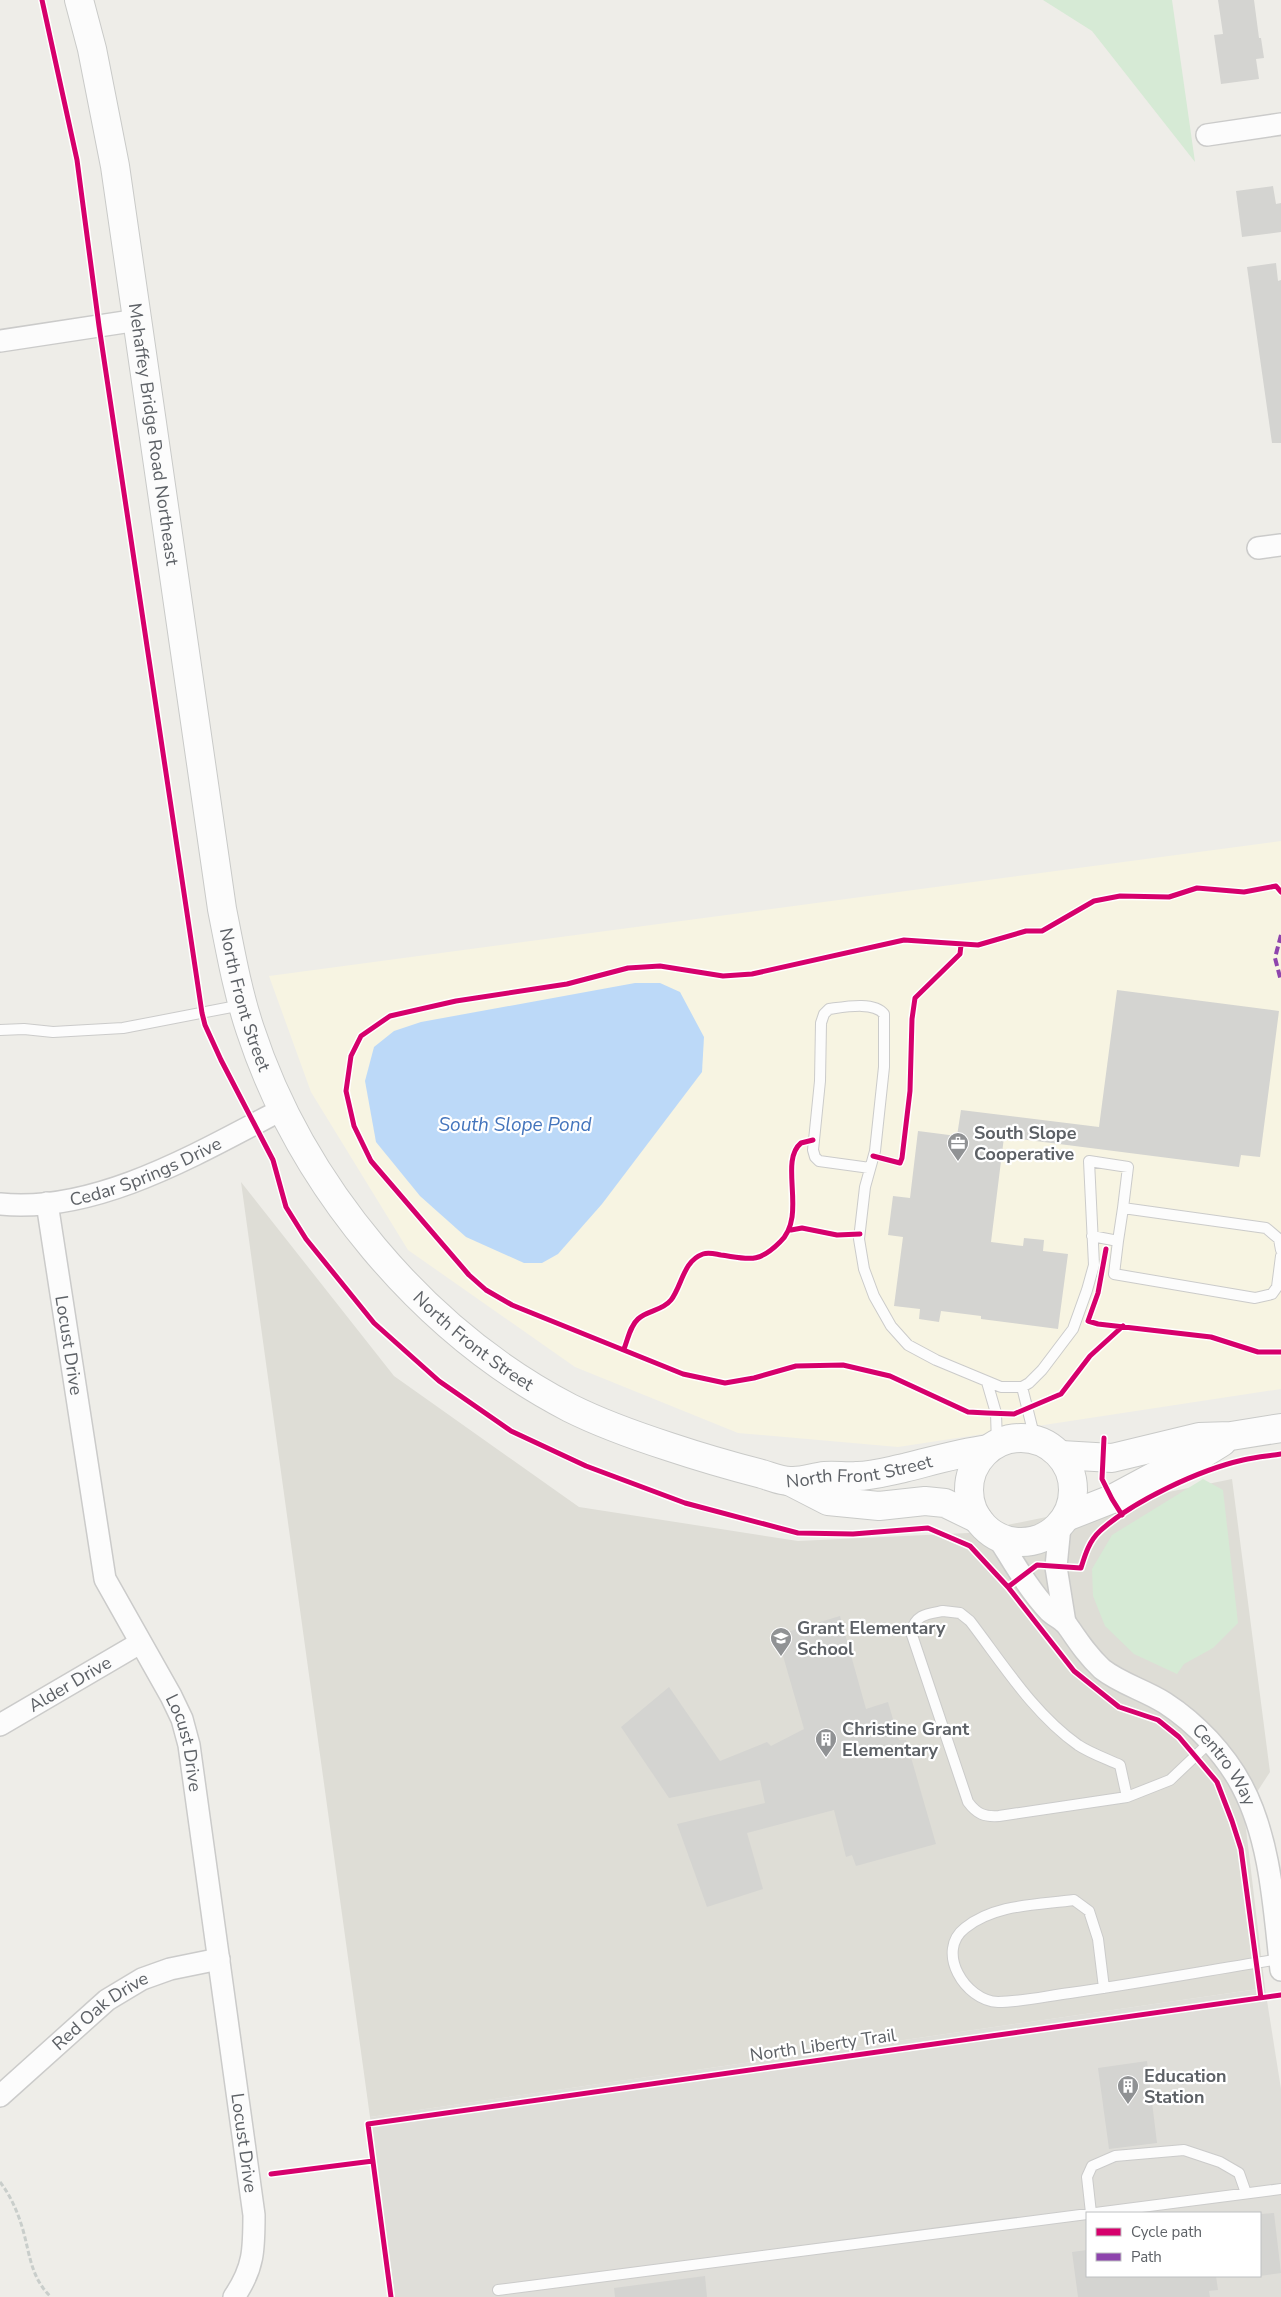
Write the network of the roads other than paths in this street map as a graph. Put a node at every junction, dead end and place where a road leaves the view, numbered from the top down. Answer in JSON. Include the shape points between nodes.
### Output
{"nodes":[{"id":1,"x":79,"y":0,"type":"edge"},
{"id":2,"x":1281,"y":124,"type":"edge"},
{"id":3,"x":1207,"y":135,"type":"dead end"},
{"id":4,"x":138,"y":320,"type":"junction"},
{"id":5,"x":0,"y":341,"type":"edge"},
{"id":6,"x":1281,"y":545,"type":"edge"},
{"id":7,"x":1258,"y":548,"type":"dead end"},
{"id":8,"x":216,"y":872,"type":"joint"},
{"id":9,"x":243,"y":1005,"type":"junction"},
{"id":10,"x":0,"y":1030,"type":"edge"},
{"id":11,"x":283,"y":1109,"type":"junction"},
{"id":12,"x":870,"y":1168,"type":"junction"},
{"id":13,"x":47,"y":1203,"type":"junction"},
{"id":14,"x":0,"y":1204,"type":"edge"},
{"id":15,"x":1123,"y":1208,"type":"junction"},
{"id":16,"x":1092,"y":1236,"type":"junction"},
{"id":17,"x":1118,"y":1241,"type":"junction"},
{"id":18,"x":1281,"y":1250,"type":"edge"},
{"id":19,"x":1281,"y":1256,"type":"edge"},
{"id":20,"x":987,"y":1382,"type":"junction"},
{"id":21,"x":1022,"y":1387,"type":"junction"},
{"id":22,"x":1281,"y":1428,"type":"edge"},
{"id":23,"x":1231,"y":1436,"type":"junction"},
{"id":24,"x":1035,"y":1439,"type":"junction"},
{"id":25,"x":992,"y":1447,"type":"junction"},
{"id":26,"x":1061,"y":1455,"type":"junction"},
{"id":27,"x":791,"y":1482,"type":"junction"},
{"id":28,"x":1063,"y":1522,"type":"junction"},
{"id":29,"x":987,"y":1528,"type":"junction"},
{"id":30,"x":1065,"y":1623,"type":"junction"},
{"id":31,"x":140,"y":1643,"type":"junction"},
{"id":32,"x":0,"y":1725,"type":"edge"},
{"id":33,"x":1210,"y":1742,"type":"junction"},
{"id":34,"x":1127,"y":1797,"type":"junction"},
{"id":35,"x":219,"y":1959,"type":"junction"},
{"id":36,"x":1280,"y":1964,"type":"edge"},
{"id":37,"x":1104,"y":1988,"type":"junction"},
{"id":38,"x":0,"y":2096,"type":"edge"},
{"id":39,"x":1281,"y":2189,"type":"edge"},
{"id":40,"x":1246,"y":2193,"type":"junction"},
{"id":41,"x":1091,"y":2212,"type":"edge"},
{"id":42,"x":1099,"y":2212,"type":"edge"},
{"id":43,"x":1086,"y":2214,"type":"edge"},
{"id":44,"x":498,"y":2290,"type":"dead end"},
{"id":45,"x":234,"y":2297,"type":"edge"}],
"edges":[{"from":1,"to":4,"type":"main road","name":"Mehaffey Bridge Road Northeast","via":[[115,166]]},
{"from":2,"to":3,"type":"street"},
{"from":4,"to":5,"type":"street"},
{"from":4,"to":8,"type":"main road","name":"Mehaffey Bridge Road Northeast"},
{"from":6,"to":7,"type":"street"},
{"from":8,"to":9,"type":"main road","name":"North Front Street"},
{"from":9,"to":10,"type":"lane","via":[[123,1028],[53,1032]]},
{"from":9,"to":11,"type":"main road","name":"North Front Street","via":[[269,1080]]},
{"from":11,"to":13,"type":"street","name":"Cedar Springs Drive","via":[[144,1179],[100,1193]]},
{"from":11,"to":27,"type":"main road","name":"North Front Street","via":[[333,1194],[384,1260],[446,1321],[497,1362],[541,1391],[602,1423],[700,1457]]},
{"from":12,"to":12,"type":"lane","via":[[875,1151],[884,1067],[884,1014],[872,1007],[829,1009],[821,1023],[820,1081],[813,1150],[819,1161]]},
{"from":12,"to":20,"type":"lane","via":[[860,1239],[864,1269],[874,1296],[891,1326],[908,1345]]},
{"from":13,"to":14,"type":"street","name":"Cedar Springs Drive"},
{"from":13,"to":31,"type":"street","name":"Locust Drive","via":[[101,1561],[105,1579]]},
{"from":15,"to":16,"type":"lane","via":[[1128,1167],[1090,1161]]},
{"from":15,"to":17,"type":"lane"},
{"from":15,"to":18,"type":"lane","via":[[1266,1228],[1279,1239]]},
{"from":16,"to":17,"type":"lane"},
{"from":16,"to":21,"type":"lane","via":[[1094,1265],[1073,1329],[1042,1370]]},
{"from":17,"to":19,"type":"lane","via":[[1114,1274],[1255,1298],[1272,1294]]},
{"from":20,"to":21,"type":"lane","via":[[1001,1387]]},
{"from":20,"to":25,"type":"lane","via":[[996,1413]]},
{"from":21,"to":24,"type":"lane"},
{"from":22,"to":23,"type":"main road"},
{"from":23,"to":26,"type":"main road","via":[[1199,1437],[1112,1458]]},
{"from":23,"to":28,"type":"main road","via":[[1201,1455]]},
{"from":24,"to":25,"type":"main road","via":[[1019,1437]]},
{"from":24,"to":26,"type":"main road"},
{"from":25,"to":27,"type":"main road","name":"North Front Street","via":[[860,1476],[825,1476]]},
{"from":25,"to":29,"type":"main road","via":[[977,1461],[969,1490],[971,1505]]},
{"from":26,"to":28,"type":"main road","via":[[1070,1469],[1074,1485],[1073,1502]]},
{"from":27,"to":29,"type":"main road","via":[[828,1501],[879,1506],[925,1501],[945,1503]]},
{"from":28,"to":29,"type":"main road","via":[[1039,1540],[1025,1542],[1010,1541]]},
{"from":28,"to":30,"type":"street","name":"Centro Way","via":[[1056,1567]]},
{"from":29,"to":30,"type":"street","name":"Centro Way","via":[[1049,1611]]},
{"from":30,"to":33,"type":"street","name":"Centro Way","via":[[1088,1656],[1104,1670],[1165,1703]]},
{"from":31,"to":32,"type":"street","name":"Alder Drive"},
{"from":31,"to":35,"type":"street","name":"Locust Drive","via":[[182,1719],[189,1745]]},
{"from":33,"to":34,"type":"lane","via":[[1170,1780]]},
{"from":33,"to":36,"type":"street","name":"Centro Way","via":[[1241,1785],[1255,1815],[1265,1853]]},
{"from":34,"to":34,"type":"lane","via":[[999,1816],[977,1813],[968,1802],[911,1632],[914,1622],[921,1615],[943,1610],[960,1613],[970,1621],[1048,1719],[1080,1746],[1120,1765]]},
{"from":35,"to":38,"type":"street","name":"Red Oak Drive","via":[[170,1969],[142,1979],[107,2000]]},
{"from":35,"to":45,"type":"street","name":"Locust Drive","via":[[254,2215],[250,2270]]},
{"from":36,"to":37,"type":"lane"},
{"from":37,"to":37,"type":"lane","via":[[997,2002],[976,1995],[960,1980],[954,1964],[954,1942],[964,1928],[1004,1909],[1074,1900],[1089,1911],[1098,1939]]},
{"from":39,"to":40,"type":"lane"},
{"from":40,"to":41,"type":"lane","via":[[1239,2173],[1220,2162],[1184,2150],[1115,2156],[1092,2166],[1086,2177]]},
{"from":40,"to":42,"type":"lane"},
{"from":43,"to":44,"type":"lane"}]}
